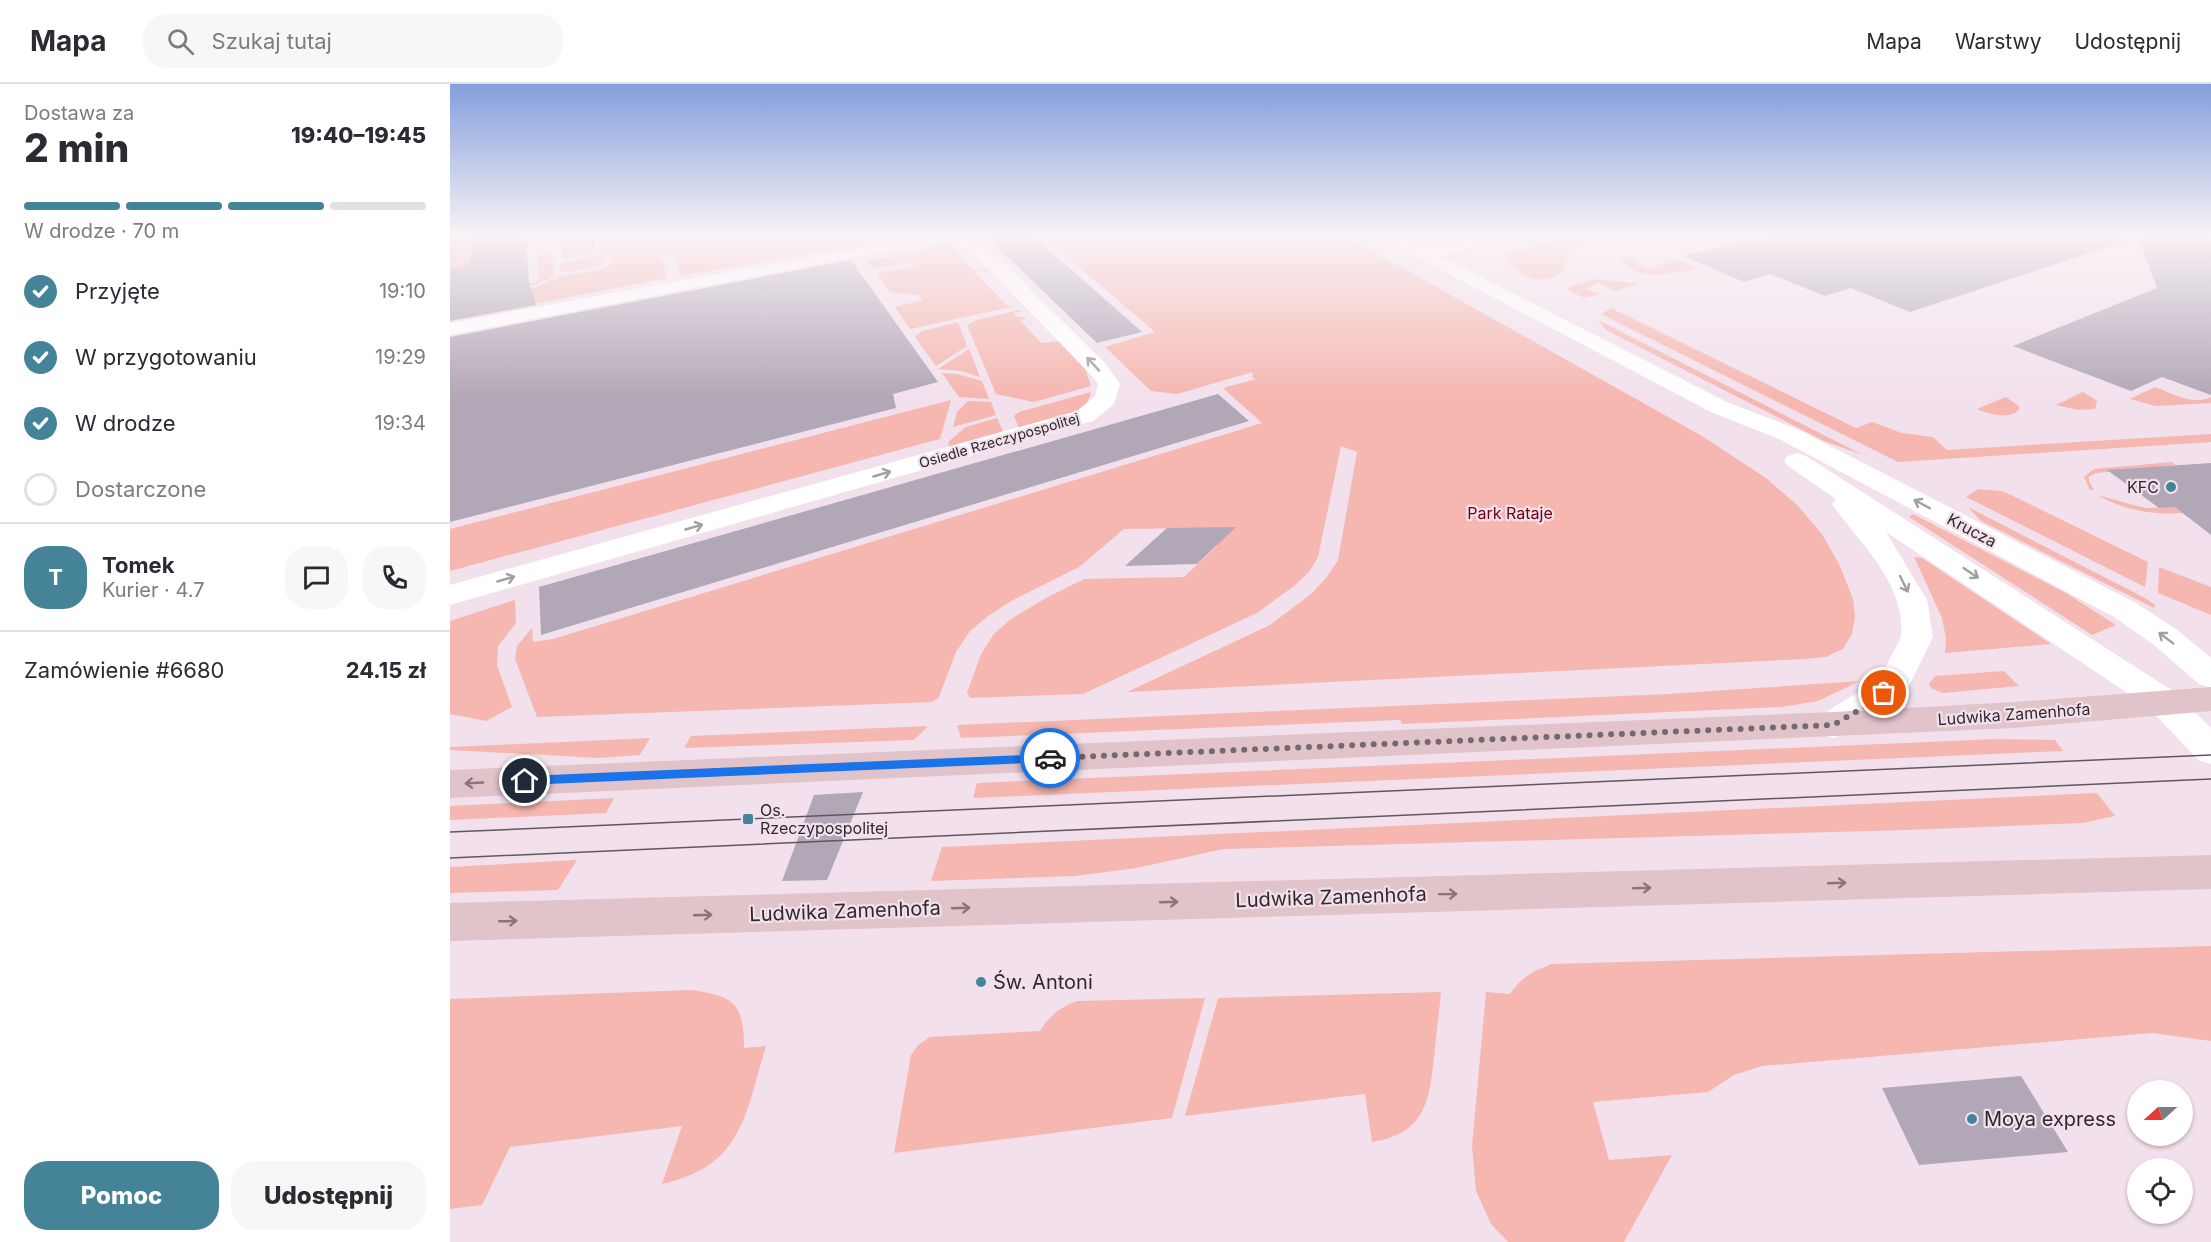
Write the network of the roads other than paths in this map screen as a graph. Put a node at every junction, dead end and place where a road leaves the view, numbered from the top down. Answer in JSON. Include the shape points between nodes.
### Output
{"nodes":[{"id":1,"x":661,"y":289,"type":"edge"},
{"id":2,"x":1019,"y":289,"type":"edge"},
{"id":3,"x":1489,"y":289,"type":"edge"},
{"id":4,"x":450,"y":329,"type":"edge"},
{"id":5,"x":1719,"y":407,"type":"junction"},
{"id":6,"x":1816,"y":472,"type":"junction"},
{"id":7,"x":450,"y":595,"type":"edge"},
{"id":8,"x":2211,"y":676,"type":"edge"},
{"id":9,"x":2211,"y":699,"type":"edge"},
{"id":10,"x":2164,"y":702,"type":"junction"},
{"id":11,"x":1833,"y":725,"type":"junction"},
{"id":12,"x":2211,"y":750,"type":"edge"},
{"id":13,"x":450,"y":784,"type":"edge"},
{"id":14,"x":2211,"y":872,"type":"edge"},
{"id":15,"x":450,"y":922,"type":"edge"}],
"edges":[{"from":1,"to":4,"type":"street","name":"Osiedle Rzeczypospolitej","one_way":true},
{"from":7,"to":2,"type":"street","name":"Osiedle Rzeczypospolitej","one_way":true,"via":[[1085,416],[1106,399],[1109,384]]},
{"from":3,"to":5,"type":"street","name":"Krucza"},
{"from":5,"to":6,"type":"street","name":"Krucza","via":[[1748,432]]},
{"from":8,"to":5,"type":"street","name":"Krucza","one_way":true,"via":[[2125,610],[1790,435]]},
{"from":6,"to":10,"type":"street","name":"Krucza","one_way":true},
{"from":6,"to":11,"type":"street","name":"Krucza","one_way":true,"via":[[1885,551],[1903,581],[1917,621],[1917,637],[1894,684],[1873,702]]},
{"from":9,"to":10,"type":"main road","name":"Ludwika Zamenhofa"},
{"from":10,"to":11,"type":"main road","name":"Ludwika Zamenhofa"},
{"from":10,"to":12,"type":"street","name":"Krucza"},
{"from":11,"to":13,"type":"main road","name":"Ludwika Zamenhofa","one_way":true},
{"from":15,"to":14,"type":"main road","name":"Ludwika Zamenhofa","one_way":true}]}
